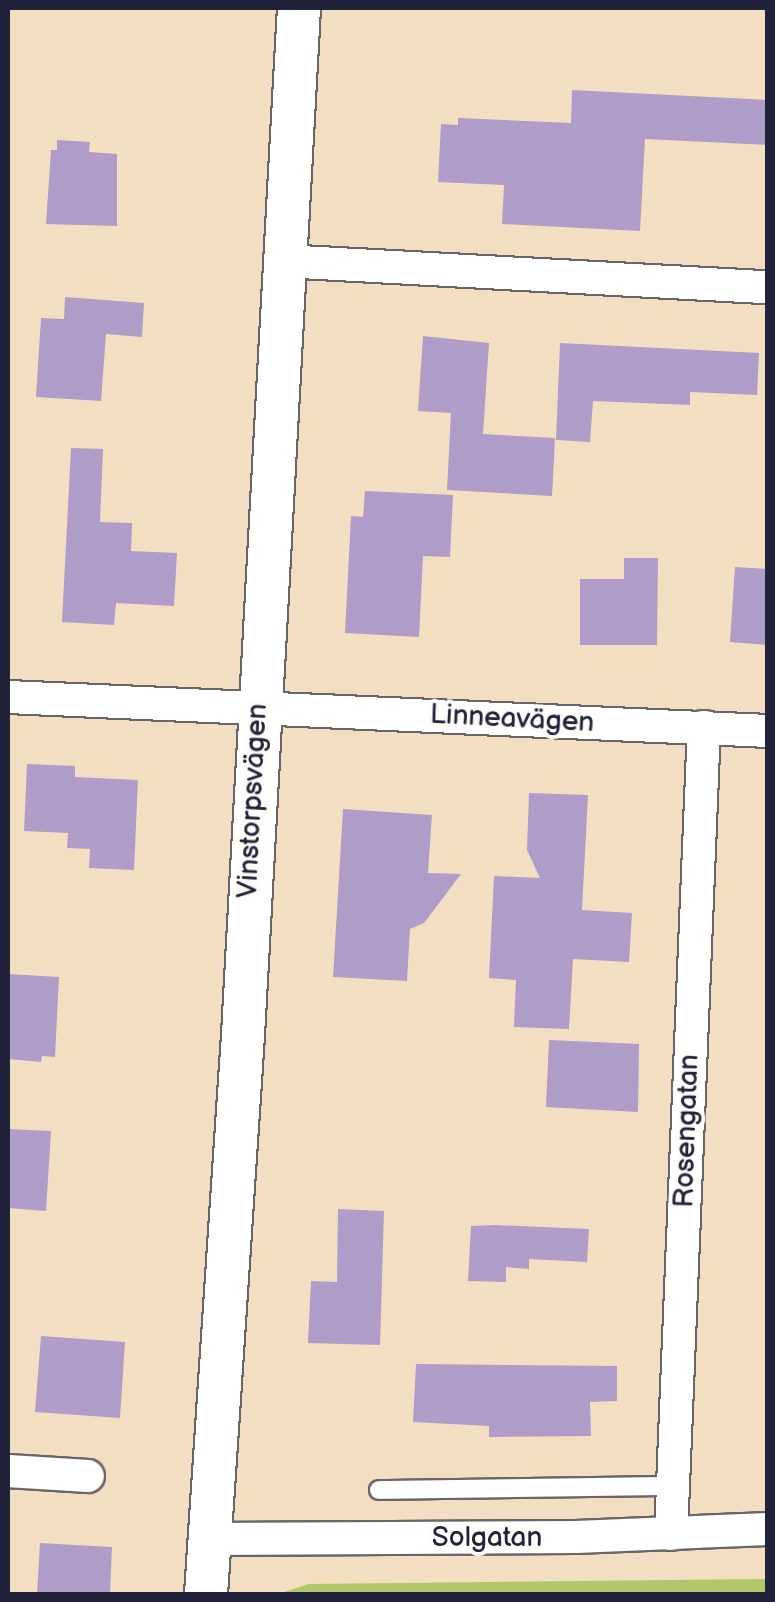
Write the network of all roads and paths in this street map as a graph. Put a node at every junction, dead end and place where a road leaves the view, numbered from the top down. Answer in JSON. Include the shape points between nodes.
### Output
{"nodes":[{"id":1,"x":299,"y":8,"type":"edge"},
{"id":2,"x":282,"y":260,"type":"junction"},
{"id":3,"x":768,"y":287,"type":"edge"},
{"id":4,"x":8,"y":697,"type":"edge"},
{"id":5,"x":257,"y":710,"type":"junction"},
{"id":6,"x":704,"y":728,"type":"junction"},
{"id":7,"x":768,"y":730,"type":"edge"},
{"id":8,"x":8,"y":1471,"type":"edge"},
{"id":9,"x":88,"y":1476,"type":"dead end"},
{"id":10,"x":672,"y":1486,"type":"junction"},
{"id":11,"x":379,"y":1490,"type":"dead end"},
{"id":12,"x":768,"y":1529,"type":"edge"},
{"id":13,"x":671,"y":1534,"type":"junction"},
{"id":14,"x":207,"y":1540,"type":"junction"},
{"id":15,"x":206,"y":1594,"type":"edge"}],
"edges":[{"from":1,"to":2,"type":"street","name":"Vinstorpsvägen"},
{"from":2,"to":3,"type":"street"},
{"from":2,"to":5,"type":"street","name":"Vinstorpsvägen"},
{"from":4,"to":5,"type":"street","name":"Linneavägen"},
{"from":5,"to":6,"type":"street","name":"Linneavägen"},
{"from":5,"to":14,"type":"street","name":"Vinstorpsvägen","via":[[243,1035]]},
{"from":6,"to":7,"type":"street","name":"Linneavägen"},
{"from":6,"to":10,"type":"street","name":"Rosengatan"},
{"from":8,"to":9,"type":"street"},
{"from":10,"to":11,"type":"lane"},
{"from":10,"to":13,"type":"street","name":"Rosengatan"},
{"from":12,"to":13,"type":"street","name":"Solgatan"},
{"from":13,"to":14,"type":"street","name":"Solgatan"},
{"from":14,"to":15,"type":"street","name":"Vinstorpsvägen"}]}
